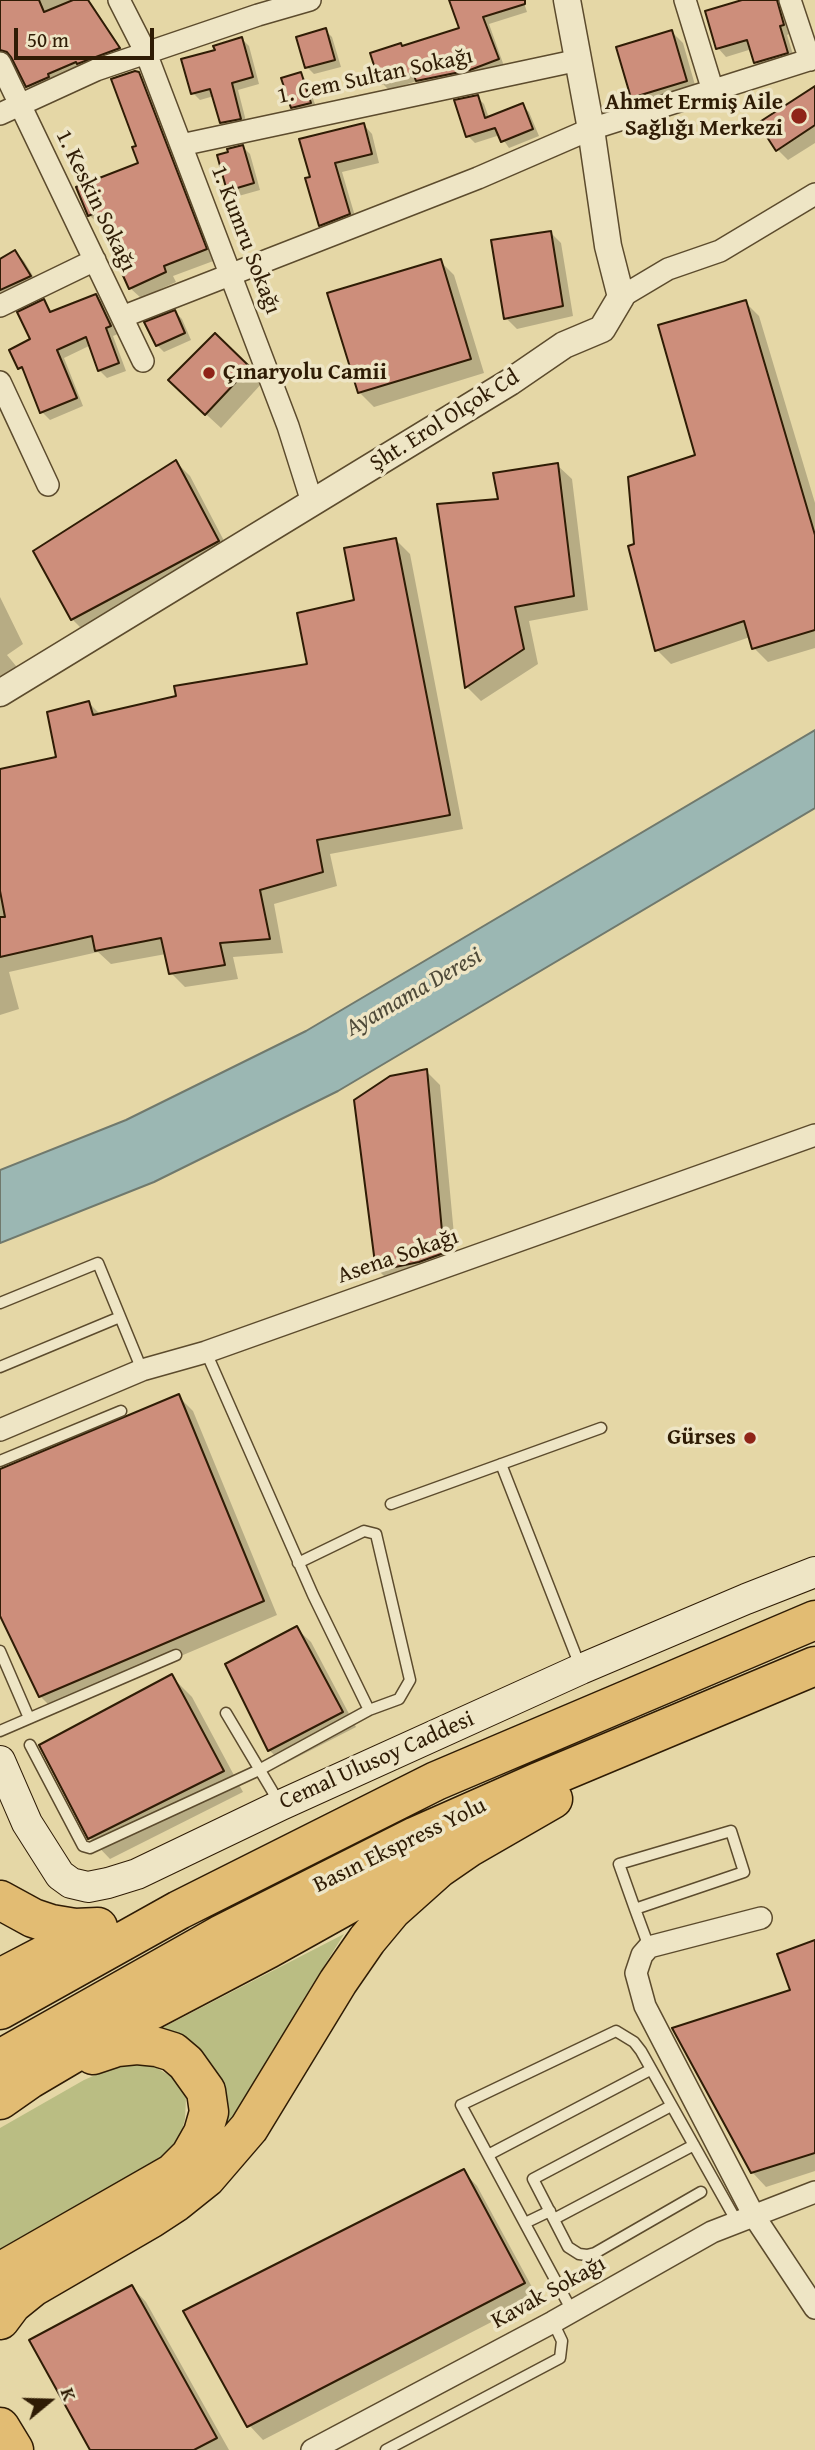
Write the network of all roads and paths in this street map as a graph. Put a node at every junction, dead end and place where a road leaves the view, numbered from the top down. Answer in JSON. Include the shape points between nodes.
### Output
{"nodes":[{"id":1,"x":119,"y":0,"type":"edge"},
{"id":2,"x":310,"y":0,"type":"edge"},
{"id":3,"x":567,"y":0,"type":"edge"},
{"id":4,"x":685,"y":0,"type":"edge"},
{"id":5,"x":790,"y":0,"type":"edge"},
{"id":6,"x":146,"y":53,"type":"junction"},
{"id":7,"x":813,"y":59,"type":"edge"},
{"id":8,"x":579,"y":60,"type":"junction"},
{"id":9,"x":0,"y":63,"type":"edge"},
{"id":10,"x":713,"y":92,"type":"junction"},
{"id":11,"x":20,"y":105,"type":"junction"},
{"id":12,"x":0,"y":114,"type":"edge"},
{"id":13,"x":591,"y":128,"type":"junction"},
{"id":14,"x":181,"y":145,"type":"junction"},
{"id":15,"x":815,"y":194,"type":"edge"},
{"id":16,"x":95,"y":260,"type":"junction"},
{"id":17,"x":231,"y":275,"type":"junction"},
{"id":18,"x":621,"y":297,"type":"junction"},
{"id":19,"x":0,"y":306,"type":"edge"},
{"id":20,"x":122,"y":317,"type":"junction"},
{"id":21,"x":144,"y":361,"type":"dead end"},
{"id":22,"x":0,"y":382,"type":"edge"},
{"id":23,"x":48,"y":485,"type":"dead end"},
{"id":24,"x":312,"y":502,"type":"junction"},
{"id":25,"x":0,"y":692,"type":"edge"},
{"id":26,"x":815,"y":1135,"type":"edge"},
{"id":27,"x":0,"y":1303,"type":"edge"},
{"id":28,"x":120,"y":1317,"type":"junction"},
{"id":29,"x":206,"y":1352,"type":"junction"},
{"id":30,"x":0,"y":1367,"type":"edge"},
{"id":31,"x":142,"y":1370,"type":"junction"},
{"id":32,"x":121,"y":1411,"type":"dead end"},
{"id":33,"x":601,"y":1428,"type":"dead end"},
{"id":34,"x":0,"y":1430,"type":"edge"},
{"id":35,"x":0,"y":1461,"type":"edge"},
{"id":36,"x":501,"y":1464,"type":"junction"},
{"id":37,"x":391,"y":1504,"type":"dead end"},
{"id":38,"x":298,"y":1563,"type":"junction"},
{"id":39,"x":815,"y":1572,"type":"edge"},
{"id":40,"x":815,"y":1620,"type":"edge"},
{"id":41,"x":0,"y":1651,"type":"edge"},
{"id":42,"x":176,"y":1655,"type":"dead end"},
{"id":43,"x":815,"y":1666,"type":"edge"},
{"id":44,"x":582,"y":1669,"type":"junction"},
{"id":45,"x":369,"y":1710,"type":"junction"},
{"id":46,"x":226,"y":1713,"type":"dead end"},
{"id":47,"x":700,"y":1713,"type":"junction"},
{"id":48,"x":29,"y":1718,"type":"junction"},
{"id":49,"x":0,"y":1731,"type":"edge"},
{"id":50,"x":30,"y":1745,"type":"dead end"},
{"id":51,"x":0,"y":1761,"type":"edge"},
{"id":52,"x":260,"y":1770,"type":"junction"},
{"id":53,"x":436,"y":1781,"type":"junction"},
{"id":54,"x":553,"y":1799,"type":"junction"},
{"id":55,"x":281,"y":1805,"type":"junction"},
{"id":56,"x":0,"y":1900,"type":"edge"},
{"id":57,"x":635,"y":1909,"type":"junction"},
{"id":58,"x":761,"y":1918,"type":"dead end"},
{"id":59,"x":100,"y":1927,"type":"junction"},
{"id":60,"x":649,"y":1947,"type":"junction"},
{"id":61,"x":0,"y":1978,"type":"edge"},
{"id":62,"x":0,"y":2010,"type":"edge"},
{"id":63,"x":0,"y":2059,"type":"edge"},
{"id":64,"x":650,"y":2070,"type":"junction"},
{"id":65,"x":0,"y":2100,"type":"edge"},
{"id":66,"x":671,"y":2106,"type":"junction"},
{"id":67,"x":694,"y":2146,"type":"junction"},
{"id":68,"x":488,"y":2155,"type":"junction"},
{"id":69,"x":701,"y":2192,"type":"dead end"},
{"id":70,"x":815,"y":2192,"type":"edge"},
{"id":71,"x":552,"y":2215,"type":"junction"},
{"id":72,"x":745,"y":2219,"type":"junction"},
{"id":73,"x":525,"y":2223,"type":"junction"},
{"id":74,"x":0,"y":2272,"type":"edge"},
{"id":75,"x":815,"y":2308,"type":"edge"},
{"id":76,"x":572,"y":2311,"type":"junction"},
{"id":77,"x":0,"y":2320,"type":"edge"},
{"id":78,"x":553,"y":2322,"type":"junction"},
{"id":79,"x":0,"y":2427,"type":"edge"},
{"id":80,"x":317,"y":2449,"type":"edge"},
{"id":81,"x":14,"y":2450,"type":"edge"},
{"id":82,"x":386,"y":2450,"type":"edge"}],
"edges":[{"from":1,"to":6,"type":"street","name":"1. Kumru Sokağı"},
{"from":2,"to":6,"type":"street"},
{"from":3,"to":8,"type":"street"},
{"from":4,"to":10,"type":"street"},
{"from":5,"to":7,"type":"street"},
{"from":6,"to":11,"type":"street"},
{"from":6,"to":14,"type":"street","name":"1. Kumru Sokağı"},
{"from":7,"to":10,"type":"street"},
{"from":8,"to":13,"type":"street"},
{"from":8,"to":14,"type":"street","name":"1. Cem Sultan Sokağı"},
{"from":9,"to":11,"type":"street","name":"1. Keskin Sokağı"},
{"from":10,"to":13,"type":"street"},
{"from":11,"to":12,"type":"street"},
{"from":11,"to":16,"type":"street","name":"1. Keskin Sokağı"},
{"from":13,"to":17,"type":"street","via":[[478,178]]},
{"from":13,"to":18,"type":"street","via":[[608,246]]},
{"from":14,"to":17,"type":"street","name":"1. Kumru Sokağı"},
{"from":15,"to":18,"type":"street","via":[[720,251],[668,269]]},
{"from":16,"to":19,"type":"street"},
{"from":16,"to":20,"type":"street","name":"1. Keskin Sokağı"},
{"from":17,"to":20,"type":"street"},
{"from":17,"to":24,"type":"street","name":"1. Kumru Sokağı"},
{"from":18,"to":24,"type":"street","name":"Şht. Erol Olçok Cd","via":[[603,329],[564,345]]},
{"from":20,"to":21,"type":"street","name":"1. Keskin Sokağı"},
{"from":22,"to":23,"type":"street"},
{"from":24,"to":25,"type":"street","name":"Şht. Erol Olçok Cd"},
{"from":26,"to":29,"type":"street","name":"Asena Sokağı"},
{"from":27,"to":28,"type":"lane","via":[[99,1263]]},
{"from":28,"to":30,"type":"lane"},
{"from":28,"to":31,"type":"lane"},
{"from":29,"to":31,"type":"street","name":"Asena Sokağı"},
{"from":29,"to":38,"type":"lane"},
{"from":31,"to":34,"type":"street","name":"Asena Sokağı"},
{"from":32,"to":35,"type":"lane"},
{"from":33,"to":36,"type":"lane"},
{"from":36,"to":37,"type":"lane"},
{"from":36,"to":44,"type":"lane"},
{"from":38,"to":45,"type":"lane"},
{"from":38,"to":45,"type":"lane","via":[[365,1531],[378,1537],[410,1681],[399,1699]]},
{"from":39,"to":44,"type":"main road","name":"Cemal Ulusoy Caddesi"},
{"from":40,"to":53,"type":"highway","name":"Basın Ekspress Yolu"},
{"from":41,"to":48,"type":"lane"},
{"from":42,"to":48,"type":"lane"},
{"from":43,"to":47,"type":"highway","name":"Basın Ekspress Yolu"},
{"from":44,"to":55,"type":"main road","name":"Cemal Ulusoy Caddesi"},
{"from":45,"to":52,"type":"lane"},
{"from":46,"to":52,"type":"lane"},
{"from":47,"to":54,"type":"highway","via":[[645,1753]]},
{"from":47,"to":63,"type":"highway","name":"Basın Ekspress Yolu","via":[[416,1836],[199,1947]]},
{"from":48,"to":49,"type":"lane"},
{"from":50,"to":52,"type":"lane","via":[[83,1846],[90,1849]]},
{"from":51,"to":55,"type":"main road","name":"Cemal Ulusoy Caddesi","via":[[27,1823],[60,1875],[71,1884],[88,1887],[137,1874]]},
{"from":52,"to":55,"type":"lane"},
{"from":53,"to":59,"type":"highway","via":[[373,1797],[330,1815]]},
{"from":53,"to":62,"type":"highway","name":"Basın Ekspress Yolu","via":[[179,1910]]},
{"from":54,"to":65,"type":"highway","via":[[473,1835],[108,2033]]},
{"from":54,"to":77,"type":"highway","via":[[458,1855],[393,1910],[338,1982],[249,2128],[206,2178],[150,2219],[33,2287]]},
{"from":56,"to":59,"type":"highway","via":[[51,1924]]},
{"from":57,"to":57,"type":"lane","via":[[620,1864],[731,1831],[744,1872]]},
{"from":57,"to":60,"type":"lane"},
{"from":58,"to":60,"type":"street"},
{"from":59,"to":61,"type":"highway"},
{"from":60,"to":72,"type":"street","via":[[636,1973],[645,2006]]},
{"from":64,"to":66,"type":"lane"},
{"from":64,"to":68,"type":"lane"},
{"from":64,"to":68,"type":"lane","via":[[634,2042],[616,2031],[461,2105]]},
{"from":65,"to":74,"type":"highway","via":[[100,2052],[137,2045],[157,2047],[186,2063],[206,2091],[209,2112],[190,2156],[173,2173]]},
{"from":66,"to":67,"type":"lane"},
{"from":66,"to":71,"type":"lane","via":[[533,2179]]},
{"from":67,"to":71,"type":"lane"},
{"from":67,"to":72,"type":"lane"},
{"from":68,"to":73,"type":"lane"},
{"from":69,"to":71,"type":"lane","via":[[587,2255],[568,2247]]},
{"from":70,"to":72,"type":"street","name":"Kavak Sokağı"},
{"from":71,"to":73,"type":"lane"},
{"from":72,"to":75,"type":"street"},
{"from":72,"to":76,"type":"street","name":"Kavak Sokağı","via":[[712,2232]]},
{"from":73,"to":76,"type":"lane"},
{"from":76,"to":78,"type":"street","name":"Kavak Sokağı"},
{"from":78,"to":80,"type":"street","name":"Kavak Sokağı"},
{"from":78,"to":82,"type":"lane","via":[[562,2341],[560,2358]]},
{"from":79,"to":81,"type":"highway"}]}
